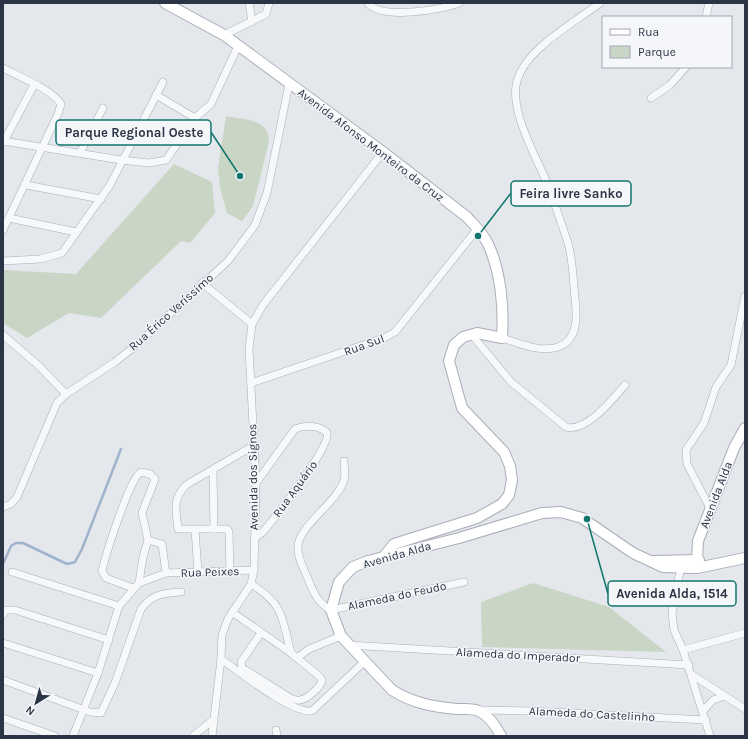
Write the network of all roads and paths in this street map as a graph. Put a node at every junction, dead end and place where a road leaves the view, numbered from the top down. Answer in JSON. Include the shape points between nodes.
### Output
{"nodes":[{"id":1,"x":165,"y":3,"type":"edge"},
{"id":2,"x":249,"y":3,"type":"edge"},
{"id":3,"x":270,"y":3,"type":"edge"},
{"id":4,"x":368,"y":3,"type":"edge"},
{"id":5,"x":459,"y":3,"type":"edge"},
{"id":6,"x":600,"y":3,"type":"edge"},
{"id":7,"x":709,"y":3,"type":"edge"},
{"id":8,"x":706,"y":16,"type":"edge"},
{"id":9,"x":252,"y":22,"type":"junction"},
{"id":10,"x":224,"y":35,"type":"junction"},
{"id":11,"x":238,"y":46,"type":"junction"},
{"id":12,"x":3,"y":68,"type":"edge"},
{"id":13,"x":685,"y":68,"type":"edge"},
{"id":14,"x":163,"y":82,"type":"dead end"},
{"id":15,"x":289,"y":84,"type":"junction"},
{"id":16,"x":34,"y":85,"type":"junction"},
{"id":17,"x":156,"y":95,"type":"junction"},
{"id":18,"x":651,"y":98,"type":"dead end"},
{"id":19,"x":103,"y":108,"type":"dead end"},
{"id":20,"x":195,"y":118,"type":"junction"},
{"id":21,"x":3,"y":142,"type":"edge"},
{"id":22,"x":42,"y":147,"type":"junction"},
{"id":23,"x":383,"y":152,"type":"junction"},
{"id":24,"x":80,"y":153,"type":"junction"},
{"id":25,"x":121,"y":160,"type":"junction"},
{"id":26,"x":26,"y":185,"type":"junction"},
{"id":27,"x":101,"y":199,"type":"junction"},
{"id":28,"x":9,"y":218,"type":"junction"},
{"id":29,"x":478,"y":228,"type":"junction"},
{"id":30,"x":3,"y":230,"type":"edge"},
{"id":31,"x":76,"y":232,"type":"junction"},
{"id":32,"x":3,"y":261,"type":"edge"},
{"id":33,"x":202,"y":283,"type":"junction"},
{"id":34,"x":745,"y":296,"type":"edge"},
{"id":35,"x":252,"y":324,"type":"junction"},
{"id":36,"x":471,"y":334,"type":"junction"},
{"id":37,"x":3,"y":335,"type":"edge"},
{"id":38,"x":502,"y":338,"type":"junction"},
{"id":39,"x":251,"y":383,"type":"junction"},
{"id":40,"x":625,"y":385,"type":"dead end"},
{"id":41,"x":66,"y":394,"type":"junction"},
{"id":42,"x":745,"y":428,"type":"edge"},
{"id":43,"x":253,"y":446,"type":"junction"},
{"id":44,"x":344,"y":461,"type":"dead end"},
{"id":45,"x":213,"y":470,"type":"junction"},
{"id":46,"x":256,"y":483,"type":"junction"},
{"id":47,"x":3,"y":507,"type":"edge"},
{"id":48,"x":711,"y":510,"type":"junction"},
{"id":49,"x":214,"y":529,"type":"junction"},
{"id":50,"x":195,"y":530,"type":"junction"},
{"id":51,"x":254,"y":539,"type":"junction"},
{"id":52,"x":148,"y":540,"type":"junction"},
{"id":53,"x":698,"y":541,"type":"junction"},
{"id":54,"x":386,"y":555,"type":"junction"},
{"id":55,"x":745,"y":558,"type":"edge"},
{"id":56,"x":697,"y":560,"type":"junction"},
{"id":57,"x":715,"y":563,"type":"junction"},
{"id":58,"x":683,"y":566,"type":"junction"},
{"id":59,"x":254,"y":570,"type":"junction"},
{"id":60,"x":198,"y":571,"type":"junction"},
{"id":61,"x":230,"y":571,"type":"junction"},
{"id":62,"x":12,"y":572,"type":"dead end"},
{"id":63,"x":166,"y":573,"type":"junction"},
{"id":64,"x":139,"y":582,"type":"junction"},
{"id":65,"x":464,"y":582,"type":"dead end"},
{"id":66,"x":251,"y":584,"type":"junction"},
{"id":67,"x":133,"y":588,"type":"junction"},
{"id":68,"x":181,"y":592,"type":"dead end"},
{"id":69,"x":119,"y":606,"type":"junction"},
{"id":70,"x":331,"y":610,"type":"junction"},
{"id":71,"x":232,"y":612,"type":"junction"},
{"id":72,"x":3,"y":615,"type":"edge"},
{"id":73,"x":261,"y":633,"type":"junction"},
{"id":74,"x":745,"y":633,"type":"edge"},
{"id":75,"x":341,"y":636,"type":"junction"},
{"id":76,"x":109,"y":640,"type":"junction"},
{"id":77,"x":3,"y":643,"type":"edge"},
{"id":78,"x":348,"y":645,"type":"junction"},
{"id":79,"x":683,"y":650,"type":"junction"},
{"id":80,"x":291,"y":653,"type":"junction"},
{"id":81,"x":297,"y":658,"type":"junction"},
{"id":82,"x":221,"y":659,"type":"junction"},
{"id":83,"x":364,"y":662,"type":"junction"},
{"id":84,"x":689,"y":665,"type":"junction"},
{"id":85,"x":98,"y":673,"type":"junction"},
{"id":86,"x":691,"y":674,"type":"junction"},
{"id":87,"x":3,"y":680,"type":"edge"},
{"id":88,"x":725,"y":696,"type":"junction"},
{"id":89,"x":745,"y":709,"type":"edge"},
{"id":90,"x":83,"y":710,"type":"junction"},
{"id":91,"x":478,"y":710,"type":"junction"},
{"id":92,"x":703,"y":711,"type":"junction"},
{"id":93,"x":3,"y":718,"type":"edge"},
{"id":94,"x":213,"y":720,"type":"junction"},
{"id":95,"x":706,"y":720,"type":"junction"},
{"id":96,"x":55,"y":736,"type":"edge"},
{"id":97,"x":73,"y":736,"type":"edge"},
{"id":98,"x":192,"y":736,"type":"edge"},
{"id":99,"x":212,"y":736,"type":"edge"},
{"id":100,"x":501,"y":736,"type":"edge"},
{"id":101,"x":710,"y":736,"type":"edge"}],
"edges":[{"from":1,"to":10,"type":"street","name":"Avenida Afonso Monteiro da Cruz"},
{"from":2,"to":9,"type":"street"},
{"from":3,"to":9,"type":"street","via":[[266,14]]},
{"from":4,"to":5,"type":"street","via":[[375,9],[391,12],[436,10]]},
{"from":6,"to":38,"type":"street","via":[[529,58],[520,72],[516,86],[515,101],[520,118],[547,183],[568,245],[576,306],[574,333],[568,342],[548,349]]},
{"from":7,"to":8,"type":"street"},
{"from":9,"to":10,"type":"street"},
{"from":10,"to":11,"type":"street","name":"Avenida Afonso Monteiro da Cruz"},
{"from":11,"to":15,"type":"street","name":"Avenida Afonso Monteiro da Cruz"},
{"from":11,"to":20,"type":"street","via":[[211,104]]},
{"from":12,"to":16,"type":"street"},
{"from":13,"to":18,"type":"street","via":[[670,85]]},
{"from":14,"to":17,"type":"street"},
{"from":15,"to":23,"type":"street","name":"Avenida Afonso Monteiro da Cruz"},
{"from":15,"to":33,"type":"street","name":"Rua Érico Veríssimo","via":[[267,193],[255,225],[228,261]]},
{"from":16,"to":21,"type":"street"},
{"from":16,"to":22,"type":"street","via":[[61,104]]},
{"from":17,"to":20,"type":"street"},
{"from":17,"to":25,"type":"street"},
{"from":19,"to":24,"type":"street"},
{"from":20,"to":25,"type":"street","via":[[166,160],[150,163]]},
{"from":21,"to":22,"type":"street"},
{"from":22,"to":24,"type":"street"},
{"from":22,"to":26,"type":"street"},
{"from":23,"to":29,"type":"street","name":"Avenida Afonso Monteiro da Cruz"},
{"from":23,"to":35,"type":"street","name":"Avenida dos Signos","via":[[263,305]]},
{"from":24,"to":25,"type":"street"},
{"from":25,"to":27,"type":"street"},
{"from":26,"to":27,"type":"street"},
{"from":26,"to":28,"type":"street"},
{"from":27,"to":31,"type":"street"},
{"from":28,"to":30,"type":"street"},
{"from":28,"to":31,"type":"street"},
{"from":29,"to":38,"type":"street","name":"Avenida Afonso Monteiro da Cruz","via":[[488,244],[498,275]]},
{"from":29,"to":39,"type":"street","name":"Rua Sul","via":[[395,332]]},
{"from":31,"to":32,"type":"street","via":[[62,253],[40,259]]},
{"from":33,"to":35,"type":"street"},
{"from":33,"to":41,"type":"street","name":"Rua Érico Veríssimo","via":[[123,356]]},
{"from":34,"to":48,"type":"street","via":[[731,365],[716,387],[704,423],[686,450],[687,464]]},
{"from":35,"to":39,"type":"street","name":"Avenida dos Signos","via":[[249,350]]},
{"from":36,"to":38,"type":"street"},
{"from":36,"to":40,"type":"street","via":[[511,382],[566,427],[573,429],[584,425]]},
{"from":36,"to":54,"type":"street","via":[[454,345],[450,354],[450,368],[462,408],[504,452],[512,480],[509,494],[502,504],[490,512],[394,544]]},
{"from":37,"to":41,"type":"street","via":[[40,366]]},
{"from":39,"to":43,"type":"street","name":"Avenida dos Signos"},
{"from":41,"to":47,"type":"street","name":"Rua Érico Veríssimo","via":[[51,414],[17,497],[11,504]]},
{"from":42,"to":48,"type":"street","name":"Avenida Alda","via":[[734,448]]},
{"from":43,"to":45,"type":"street"},
{"from":43,"to":46,"type":"street","name":"Avenida dos Signos"},
{"from":44,"to":70,"type":"street","via":[[345,475],[340,488],[300,538],[298,548],[314,593],[324,607]]},
{"from":45,"to":49,"type":"street"},
{"from":45,"to":50,"type":"street","via":[[186,485],[178,494],[175,504],[178,529]]},
{"from":46,"to":51,"type":"street","name":"Avenida dos Signos"},
{"from":46,"to":51,"type":"street","name":"Rua Aquário","via":[[295,429],[311,427],[324,430],[328,437],[319,456],[267,528]]},
{"from":48,"to":53,"type":"street","name":"Avenida Alda"},
{"from":49,"to":50,"type":"street"},
{"from":49,"to":61,"type":"street","via":[[227,529],[229,532]]},
{"from":50,"to":60,"type":"street"},
{"from":51,"to":59,"type":"street","name":"Avenida dos Signos"},
{"from":52,"to":63,"type":"street","via":[[162,544]]},
{"from":52,"to":64,"type":"street","via":[[142,557]]},
{"from":52,"to":67,"type":"street","via":[[142,512],[155,479],[150,474],[141,472],[136,476],[124,505],[102,571],[106,578]]},
{"from":53,"to":56,"type":"street","name":"Avenida Alda"},
{"from":53,"to":58,"type":"street","name":"Avenida Alda"},
{"from":54,"to":58,"type":"street","name":"Avenida Alda","via":[[459,538],[542,513],[561,512],[582,518],[633,553],[663,567]]},
{"from":54,"to":70,"type":"street","name":"Avenida Alda","via":[[353,567],[339,582]]},
{"from":55,"to":57,"type":"street"},
{"from":56,"to":57,"type":"street","name":"Avenida Alda"},
{"from":56,"to":58,"type":"street","name":"Avenida Alda"},
{"from":57,"to":58,"type":"street","name":"Avenida Alda","via":[[707,566]]},
{"from":58,"to":79,"type":"street","via":[[672,613],[674,630]]},
{"from":59,"to":61,"type":"street","name":"Rua Peixes"},
{"from":59,"to":66,"type":"street","name":"Avenida dos Signos"},
{"from":60,"to":61,"type":"street","name":"Rua Peixes"},
{"from":60,"to":63,"type":"street","name":"Rua Peixes"},
{"from":62,"to":69,"type":"street"},
{"from":63,"to":64,"type":"street","name":"Rua Peixes"},
{"from":64,"to":67,"type":"street"},
{"from":65,"to":70,"type":"street","name":"Alameda do Feudo"},
{"from":66,"to":71,"type":"street","name":"Avenida dos Signos"},
{"from":66,"to":80,"type":"street","via":[[263,591],[277,605]]},
{"from":67,"to":69,"type":"street"},
{"from":68,"to":90,"type":"street","via":[[156,595],[148,600],[134,626],[105,708],[101,713],[95,714]]},
{"from":69,"to":76,"type":"street"},
{"from":70,"to":75,"type":"street"},
{"from":71,"to":73,"type":"street"},
{"from":71,"to":82,"type":"street","name":"Avenida dos Signos","via":[[224,625]]},
{"from":72,"to":76,"type":"street","via":[[6,610],[15,610]]},
{"from":73,"to":80,"type":"street"},
{"from":73,"to":81,"type":"street","via":[[241,662],[242,668],[299,701],[308,697],[322,681]]},
{"from":74,"to":79,"type":"street"},
{"from":75,"to":78,"type":"street"},
{"from":75,"to":81,"type":"street","via":[[309,649]]},
{"from":76,"to":85,"type":"street"},
{"from":77,"to":85,"type":"street"},
{"from":78,"to":83,"type":"street"},
{"from":78,"to":84,"type":"street","name":"Alameda do Imperador"},
{"from":79,"to":84,"type":"street"},
{"from":80,"to":81,"type":"street"},
{"from":82,"to":83,"type":"street","via":[[287,704],[305,711],[312,711]]},
{"from":82,"to":94,"type":"street","name":"Avenida dos Signos"},
{"from":83,"to":91,"type":"street","via":[[392,690],[408,699],[431,706]]},
{"from":84,"to":86,"type":"street"},
{"from":85,"to":90,"type":"street"},
{"from":86,"to":88,"type":"street"},
{"from":86,"to":92,"type":"street"},
{"from":87,"to":90,"type":"street"},
{"from":88,"to":89,"type":"street"},
{"from":88,"to":92,"type":"street","via":[[713,700]]},
{"from":90,"to":97,"type":"street"},
{"from":91,"to":95,"type":"street","name":"Alameda do Castelinho"},
{"from":91,"to":100,"type":"street","via":[[489,718]]},
{"from":92,"to":95,"type":"street"},
{"from":93,"to":96,"type":"street"},
{"from":94,"to":98,"type":"street"},
{"from":94,"to":99,"type":"street","name":"Avenida dos Signos"},
{"from":95,"to":101,"type":"street"}]}
